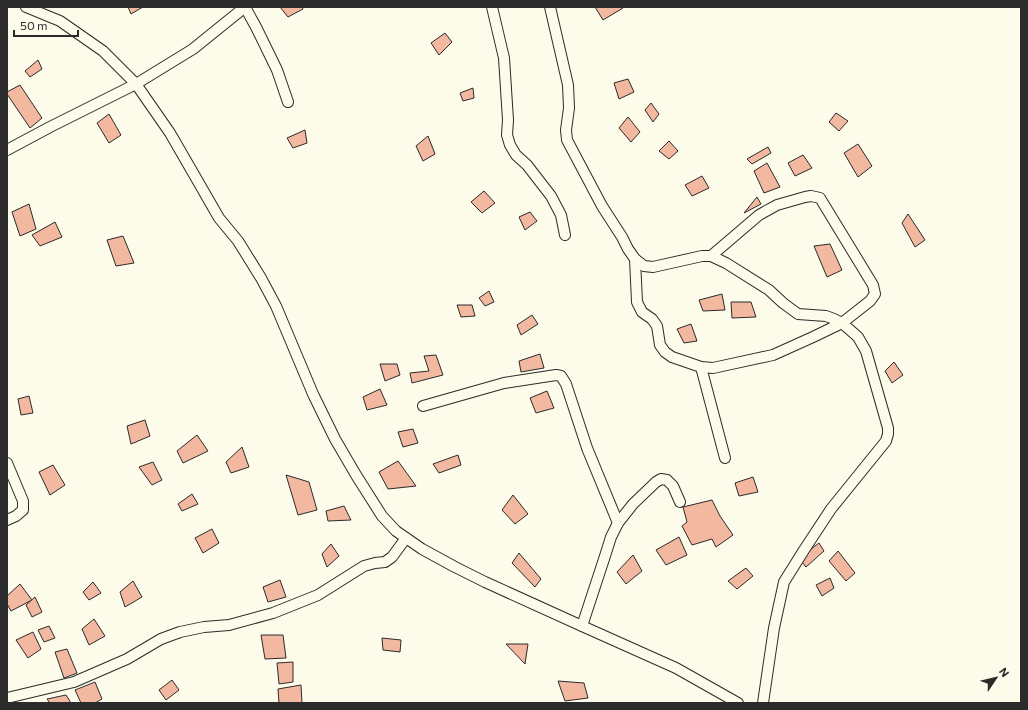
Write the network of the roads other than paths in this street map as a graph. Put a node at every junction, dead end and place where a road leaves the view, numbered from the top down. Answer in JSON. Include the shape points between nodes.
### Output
{"nodes":[{"id":1,"x":26,"y":7,"type":"edge"},
{"id":2,"x":245,"y":7,"type":"edge"},
{"id":3,"x":492,"y":7,"type":"edge"},
{"id":4,"x":550,"y":7,"type":"edge"},
{"id":5,"x":136,"y":84,"type":"junction"},
{"id":6,"x":288,"y":102,"type":"dead end"},
{"id":7,"x":7,"y":150,"type":"edge"},
{"id":8,"x":565,"y":235,"type":"dead end"},
{"id":9,"x":711,"y":256,"type":"junction"},
{"id":10,"x":636,"y":259,"type":"junction"},
{"id":11,"x":842,"y":323,"type":"junction"},
{"id":12,"x":700,"y":368,"type":"junction"},
{"id":13,"x":423,"y":406,"type":"dead end"},
{"id":14,"x":725,"y":458,"type":"dead end"},
{"id":15,"x":7,"y":463,"type":"edge"},
{"id":16,"x":680,"y":502,"type":"dead end"},
{"id":17,"x":7,"y":520,"type":"edge"},
{"id":18,"x":618,"y":523,"type":"junction"},
{"id":19,"x":406,"y":538,"type":"junction"},
{"id":20,"x":582,"y":626,"type":"junction"},
{"id":21,"x":7,"y":698,"type":"edge"},
{"id":22,"x":738,"y":703,"type":"edge"},
{"id":23,"x":763,"y":703,"type":"edge"}],
"edges":[{"from":1,"to":5,"type":"street","via":[[60,21],[97,46]]},
{"from":2,"to":5,"type":"street","via":[[193,49]]},
{"from":2,"to":6,"type":"street","via":[[277,70]]},
{"from":3,"to":8,"type":"street","via":[[504,58],[507,135],[510,145],[551,196],[561,215]]},
{"from":4,"to":10,"type":"street","via":[[568,85],[567,140],[602,206]]},
{"from":5,"to":7,"type":"street"},
{"from":5,"to":19,"type":"street","via":[[170,133],[219,218],[238,241],[261,278],[276,306],[313,394],[356,475],[382,516]]},
{"from":9,"to":10,"type":"street","via":[[653,267],[644,266]]},
{"from":9,"to":11,"type":"street","via":[[768,290],[798,314],[826,316]]},
{"from":9,"to":11,"type":"street","via":[[759,214],[777,205],[805,197],[820,198],[873,285],[875,294]]},
{"from":10,"to":12,"type":"street","via":[[638,302],[642,312],[657,326],[660,345],[672,357]]},
{"from":11,"to":12,"type":"street","via":[[772,355],[713,368]]},
{"from":11,"to":23,"type":"street","via":[[858,338],[866,351],[888,434],[886,441],[831,509],[784,582]]},
{"from":12,"to":14,"type":"street"},
{"from":13,"to":18,"type":"street","via":[[504,382],[561,376]]},
{"from":15,"to":17,"type":"street","via":[[23,510]]},
{"from":16,"to":18,"type":"street","via":[[673,486],[667,480],[661,479],[633,504]]},
{"from":18,"to":20,"type":"street"},
{"from":19,"to":20,"type":"street","via":[[422,550],[455,567]]},
{"from":19,"to":21,"type":"street","via":[[385,562],[364,566],[318,594],[279,611],[229,625],[180,632],[74,682]]},
{"from":20,"to":22,"type":"street","via":[[676,668]]}]}
